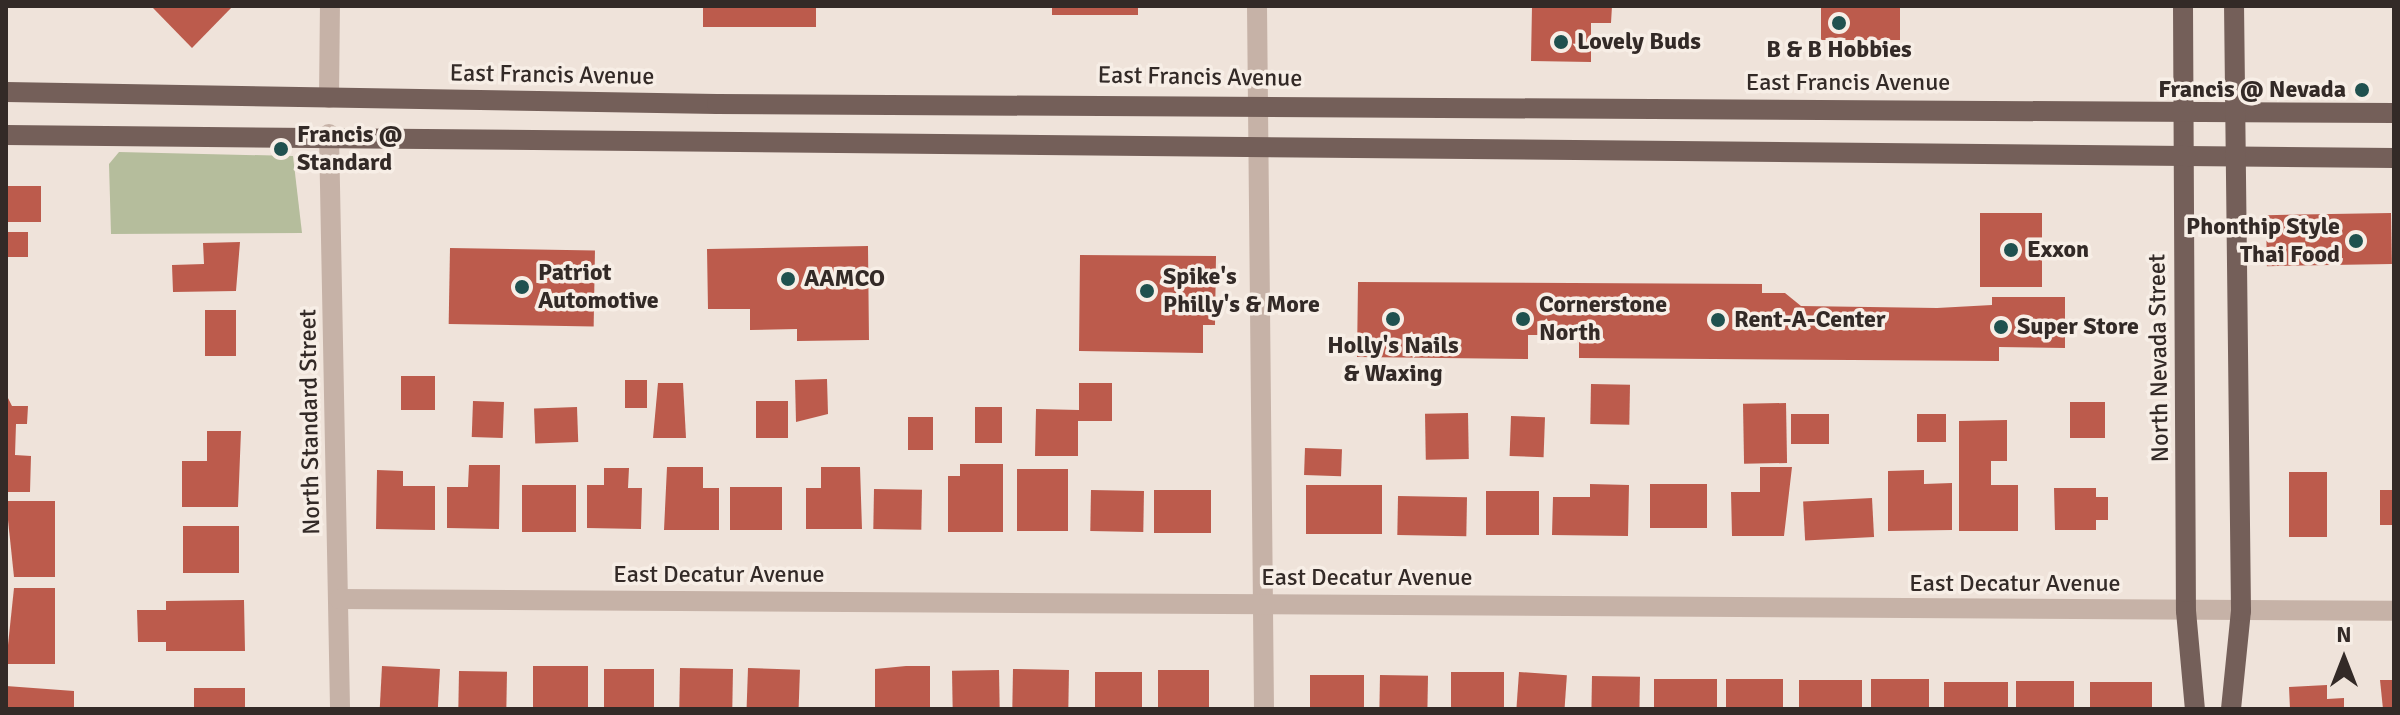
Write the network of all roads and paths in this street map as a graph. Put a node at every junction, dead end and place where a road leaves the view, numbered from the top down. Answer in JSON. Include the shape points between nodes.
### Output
{"nodes":[{"id":1,"x":330,"y":6,"type":"edge"},
{"id":2,"x":1257,"y":6,"type":"edge"},
{"id":3,"x":2183,"y":6,"type":"edge"},
{"id":4,"x":2234,"y":6,"type":"edge"},
{"id":5,"x":6,"y":92,"type":"edge"},
{"id":6,"x":329,"y":98,"type":"junction"},
{"id":7,"x":1259,"y":105,"type":"junction"},
{"id":8,"x":2183,"y":110,"type":"junction"},
{"id":9,"x":2233,"y":110,"type":"junction"},
{"id":10,"x":2394,"y":113,"type":"edge"},
{"id":11,"x":329,"y":134,"type":"junction"},
{"id":12,"x":6,"y":135,"type":"edge"},
{"id":13,"x":1260,"y":145,"type":"junction"},
{"id":14,"x":2182,"y":156,"type":"junction"},
{"id":15,"x":2233,"y":157,"type":"junction"},
{"id":16,"x":2394,"y":158,"type":"edge"},
{"id":17,"x":339,"y":599,"type":"junction"},
{"id":18,"x":1264,"y":603,"type":"junction"},
{"id":19,"x":2186,"y":611,"type":"junction"},
{"id":20,"x":2241,"y":611,"type":"junction"},
{"id":21,"x":2394,"y":611,"type":"edge"},
{"id":22,"x":340,"y":709,"type":"edge"},
{"id":23,"x":1264,"y":709,"type":"edge"},
{"id":24,"x":2195,"y":709,"type":"edge"},
{"id":25,"x":2231,"y":709,"type":"edge"}],
"edges":[{"from":1,"to":6,"type":"street"},
{"from":2,"to":7,"type":"street"},
{"from":3,"to":8,"type":"main road","name":"North Nevada Street"},
{"from":4,"to":9,"type":"main road"},
{"from":5,"to":6,"type":"main road","name":"East Francis Avenue"},
{"from":6,"to":7,"type":"main road","name":"East Francis Avenue"},
{"from":7,"to":8,"type":"main road","name":"East Francis Avenue"},
{"from":7,"to":13,"type":"street"},
{"from":8,"to":9,"type":"main road","name":"East Francis Avenue"},
{"from":8,"to":14,"type":"main road","name":"North Nevada Street"},
{"from":9,"to":10,"type":"main road","name":"East Francis Avenue"},
{"from":9,"to":15,"type":"main road"},
{"from":11,"to":12,"type":"main road"},
{"from":11,"to":13,"type":"main road"},
{"from":11,"to":17,"type":"street","name":"North Standard Street"},
{"from":13,"to":14,"type":"main road"},
{"from":13,"to":18,"type":"street"},
{"from":14,"to":15,"type":"main road"},
{"from":14,"to":19,"type":"main road","name":"North Nevada Street"},
{"from":15,"to":16,"type":"main road"},
{"from":15,"to":20,"type":"main road"},
{"from":17,"to":18,"type":"street","name":"East Decatur Avenue"},
{"from":17,"to":22,"type":"street","name":"North Standard Street"},
{"from":18,"to":19,"type":"street","name":"East Decatur Avenue"},
{"from":18,"to":23,"type":"street"},
{"from":19,"to":20,"type":"street","name":"East Decatur Avenue"},
{"from":19,"to":24,"type":"main road","name":"North Nevada Street"},
{"from":20,"to":21,"type":"street","name":"East Decatur Avenue"},
{"from":20,"to":25,"type":"main road"}]}
